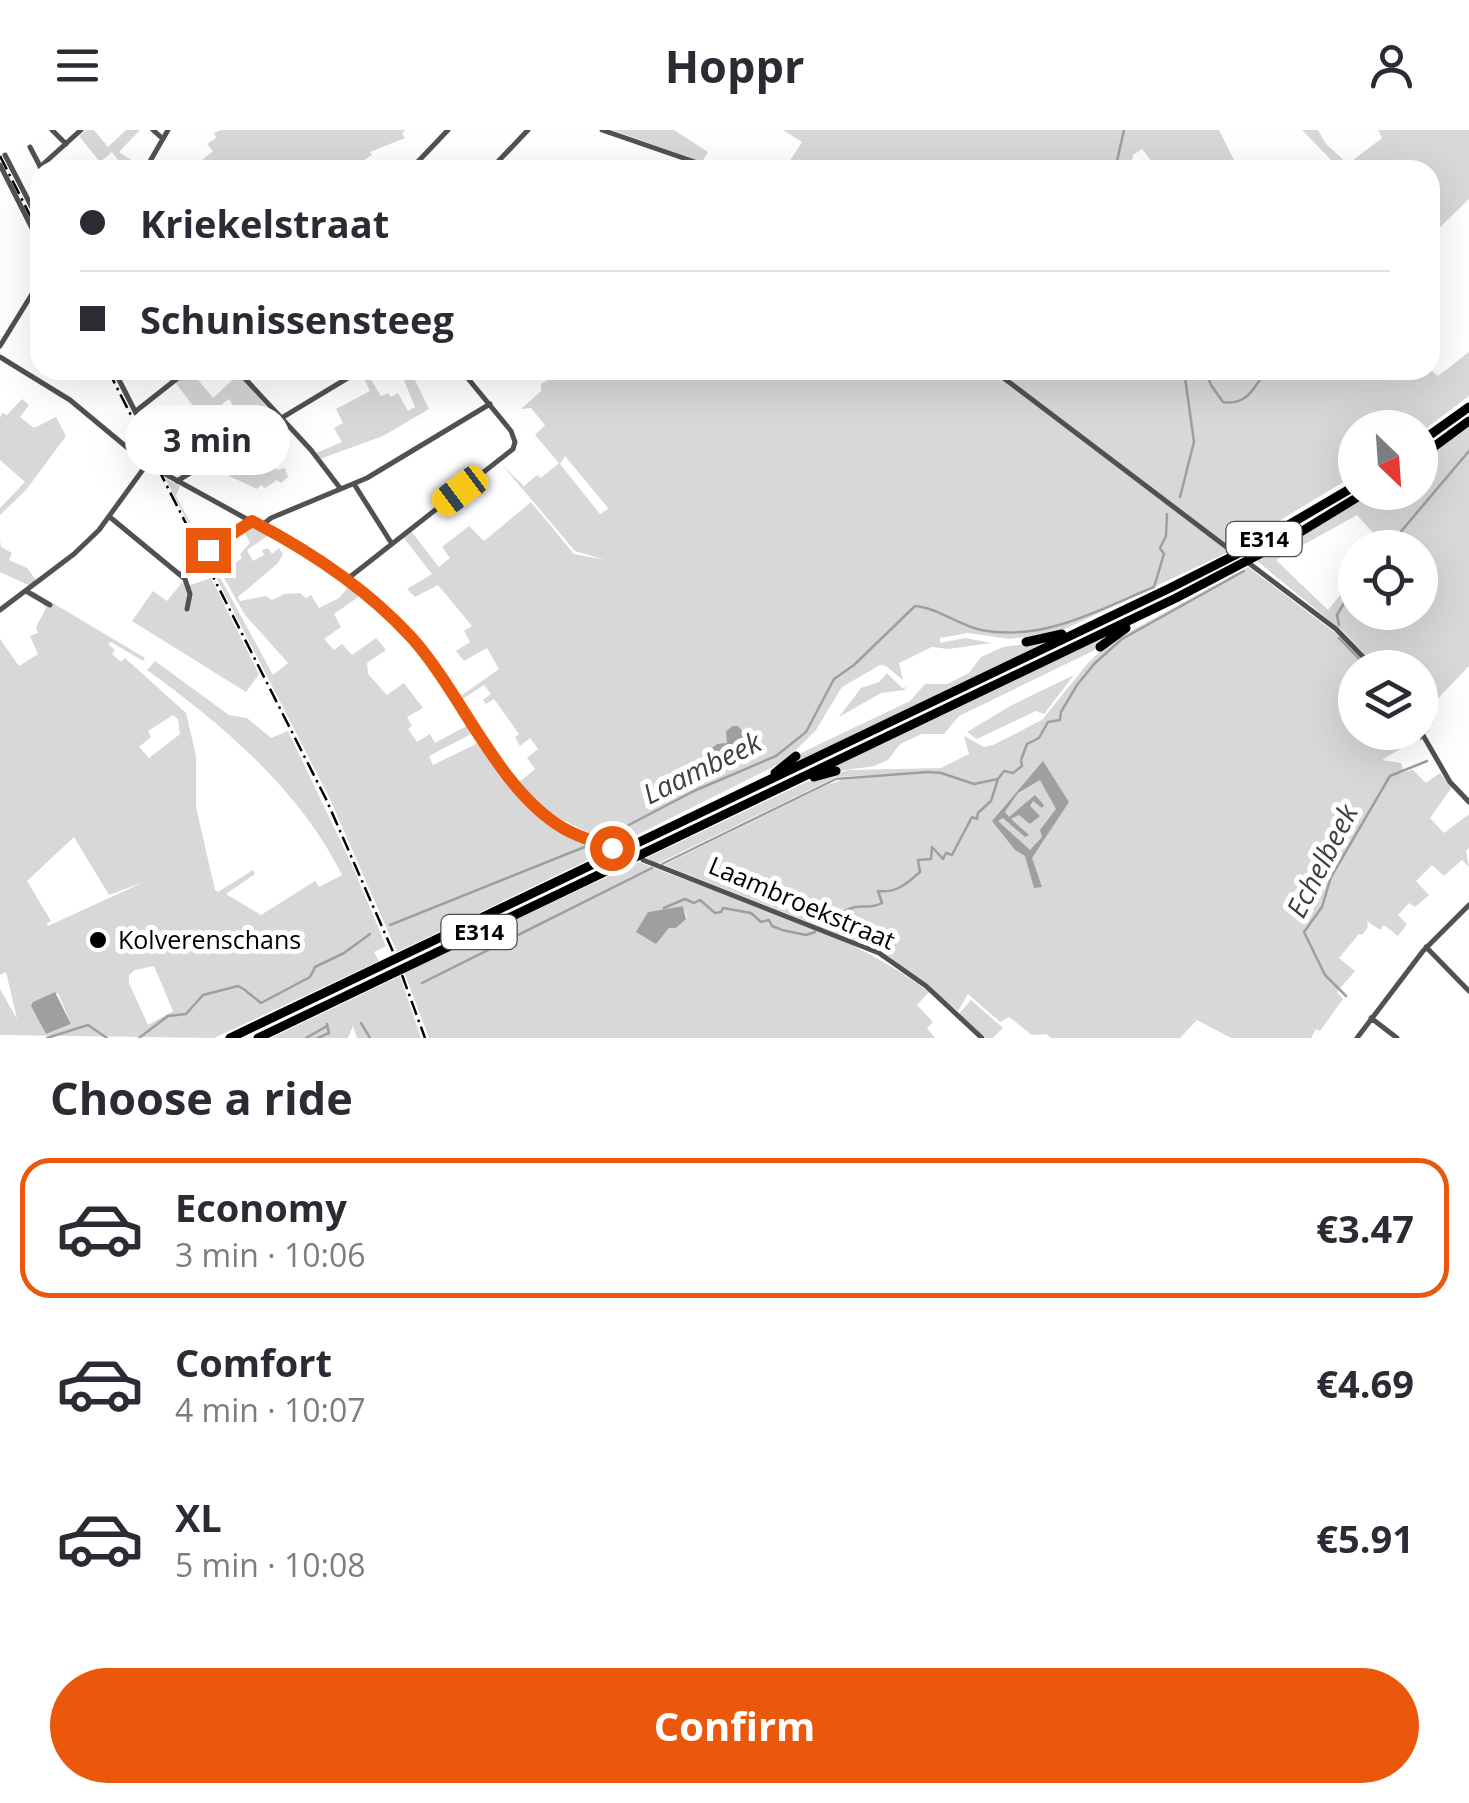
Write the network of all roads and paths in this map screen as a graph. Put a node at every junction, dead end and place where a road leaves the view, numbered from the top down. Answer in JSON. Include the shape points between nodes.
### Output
{"nodes":[{"id":1,"x":52,"y":130,"type":"edge"},
{"id":2,"x":81,"y":130,"type":"edge"},
{"id":3,"x":153,"y":130,"type":"edge"},
{"id":4,"x":168,"y":130,"type":"edge"},
{"id":5,"x":448,"y":130,"type":"edge"},
{"id":6,"x":528,"y":130,"type":"edge"},
{"id":7,"x":602,"y":130,"type":"edge"},
{"id":8,"x":162,"y":139,"type":"junction"},
{"id":9,"x":66,"y":144,"type":"junction"},
{"id":10,"x":30,"y":147,"type":"dead end"},
{"id":11,"x":5,"y":155,"type":"dead end"},
{"id":12,"x":37,"y":160,"type":"edge"},
{"id":13,"x":49,"y":160,"type":"edge"},
{"id":14,"x":150,"y":160,"type":"edge"},
{"id":15,"x":420,"y":160,"type":"edge"},
{"id":16,"x":500,"y":160,"type":"edge"},
{"id":17,"x":682,"y":160,"type":"edge"},
{"id":18,"x":0,"y":165,"type":"edge"},
{"id":19,"x":30,"y":202,"type":"edge"},
{"id":20,"x":30,"y":224,"type":"edge"},
{"id":21,"x":30,"y":297,"type":"edge"},
{"id":22,"x":0,"y":346,"type":"edge"},
{"id":23,"x":0,"y":357,"type":"edge"},
{"id":24,"x":30,"y":375,"type":"edge"},
{"id":25,"x":37,"y":380,"type":"edge"},
{"id":26,"x":119,"y":380,"type":"edge"},
{"id":27,"x":175,"y":380,"type":"edge"},
{"id":28,"x":245,"y":380,"type":"edge"},
{"id":29,"x":344,"y":380,"type":"edge"},
{"id":30,"x":470,"y":380,"type":"edge"},
{"id":31,"x":1007,"y":380,"type":"edge"},
{"id":32,"x":490,"y":404,"type":"junction"},
{"id":33,"x":1469,"y":407,"type":"edge"},
{"id":34,"x":136,"y":411,"type":"junction"},
{"id":35,"x":280,"y":418,"type":"junction"},
{"id":36,"x":1469,"y":421,"type":"edge"},
{"id":37,"x":1438,"y":429,"type":"edge"},
{"id":38,"x":1438,"y":444,"type":"edge"},
{"id":39,"x":147,"y":464,"type":"junction"},
{"id":40,"x":168,"y":477,"type":"junction"},
{"id":41,"x":176,"y":482,"type":"junction"},
{"id":42,"x":354,"y":484,"type":"junction"},
{"id":43,"x":341,"y":489,"type":"junction"},
{"id":44,"x":1338,"y":496,"type":"edge"},
{"id":45,"x":1338,"y":509,"type":"edge"},
{"id":46,"x":111,"y":518,"type":"junction"},
{"id":47,"x":252,"y":521,"type":"junction"},
{"id":48,"x":262,"y":526,"type":"junction"},
{"id":49,"x":392,"y":544,"type":"junction"},
{"id":50,"x":200,"y":558,"type":"dead end"},
{"id":51,"x":180,"y":575,"type":"junction"},
{"id":52,"x":222,"y":575,"type":"dead end"},
{"id":53,"x":346,"y":580,"type":"junction"},
{"id":54,"x":28,"y":589,"type":"junction"},
{"id":55,"x":50,"y":605,"type":"dead end"},
{"id":56,"x":1,"y":608,"type":"edge"},
{"id":57,"x":187,"y":609,"type":"dead end"},
{"id":58,"x":1143,"y":614,"type":"junction"},
{"id":59,"x":1088,"y":627,"type":"junction"},
{"id":60,"x":1026,"y":642,"type":"dead end"},
{"id":61,"x":1100,"y":647,"type":"dead end"},
{"id":62,"x":1356,"y":650,"type":"edge"},
{"id":63,"x":1432,"y":750,"type":"edge"},
{"id":64,"x":796,"y":756,"type":"dead end"},
{"id":65,"x":836,"y":771,"type":"dead end"},
{"id":66,"x":767,"y":781,"type":"junction"},
{"id":67,"x":778,"y":788,"type":"junction"},
{"id":68,"x":1469,"y":802,"type":"edge"},
{"id":69,"x":612,"y":848,"type":"dead end"},
{"id":70,"x":643,"y":860,"type":"dead end"},
{"id":71,"x":1469,"y":905,"type":"edge"},
{"id":72,"x":1426,"y":948,"type":"junction"},
{"id":73,"x":1469,"y":992,"type":"edge"},
{"id":74,"x":1371,"y":1018,"type":"junction"},
{"id":75,"x":230,"y":1038,"type":"edge"},
{"id":76,"x":258,"y":1038,"type":"edge"},
{"id":77,"x":982,"y":1038,"type":"edge"},
{"id":78,"x":1357,"y":1038,"type":"edge"},
{"id":79,"x":1397,"y":1038,"type":"edge"}],
"edges":[{"from":1,"to":9,"type":"street"},
{"from":2,"to":9,"type":"street"},
{"from":3,"to":8,"type":"street"},
{"from":4,"to":8,"type":"street"},
{"from":5,"to":15,"type":"street"},
{"from":6,"to":16,"type":"street"},
{"from":7,"to":17,"type":"street"},
{"from":8,"to":14,"type":"street"},
{"from":9,"to":13,"type":"street"},
{"from":10,"to":12,"type":"street"},
{"from":11,"to":19,"type":"street"},
{"from":18,"to":20,"type":"street"},
{"from":21,"to":22,"type":"street"},
{"from":23,"to":24,"type":"street"},
{"from":25,"to":39,"type":"street"},
{"from":26,"to":34,"type":"street"},
{"from":27,"to":34,"type":"street"},
{"from":28,"to":35,"type":"street"},
{"from":29,"to":35,"type":"street"},
{"from":30,"to":32,"type":"street"},
{"from":31,"to":62,"type":"street"},
{"from":32,"to":42,"type":"street"},
{"from":32,"to":49,"type":"street","via":[[514,435],[513,449]]},
{"from":33,"to":37,"type":"highway"},
{"from":34,"to":40,"type":"street"},
{"from":35,"to":41,"type":"street"},
{"from":35,"to":43,"type":"street"},
{"from":36,"to":38,"type":"highway"},
{"from":39,"to":40,"type":"street"},
{"from":39,"to":46,"type":"street"},
{"from":40,"to":41,"type":"street"},
{"from":41,"to":47,"type":"street"},
{"from":42,"to":43,"type":"street"},
{"from":42,"to":49,"type":"street"},
{"from":43,"to":48,"type":"street"},
{"from":44,"to":59,"type":"highway","number":"E314"},
{"from":45,"to":58,"type":"highway","number":"E314"},
{"from":46,"to":51,"type":"street"},
{"from":46,"to":54,"type":"street"},
{"from":47,"to":48,"type":"street"},
{"from":47,"to":52,"type":"street","via":[[208,550]]},
{"from":48,"to":53,"type":"street"},
{"from":49,"to":53,"type":"street"},
{"from":50,"to":51,"type":"street"},
{"from":51,"to":57,"type":"street","via":[[190,590]]},
{"from":53,"to":69,"type":"street","via":[[424,653],[521,792],[564,829]]},
{"from":54,"to":55,"type":"street"},
{"from":54,"to":56,"type":"street"},
{"from":58,"to":61,"type":"highway"},
{"from":58,"to":67,"type":"highway","number":"E314"},
{"from":59,"to":60,"type":"highway"},
{"from":59,"to":66,"type":"highway","number":"E314"},
{"from":63,"to":68,"type":"street"},
{"from":64,"to":66,"type":"highway"},
{"from":65,"to":67,"type":"highway"},
{"from":66,"to":75,"type":"highway","number":"E314"},
{"from":67,"to":76,"type":"highway","number":"E314"},
{"from":70,"to":77,"type":"street","name":"Laambroekstraat","via":[[879,953]]},
{"from":71,"to":72,"type":"street"},
{"from":72,"to":73,"type":"street"},
{"from":72,"to":74,"type":"street"},
{"from":74,"to":78,"type":"street"},
{"from":74,"to":79,"type":"street"}]}
